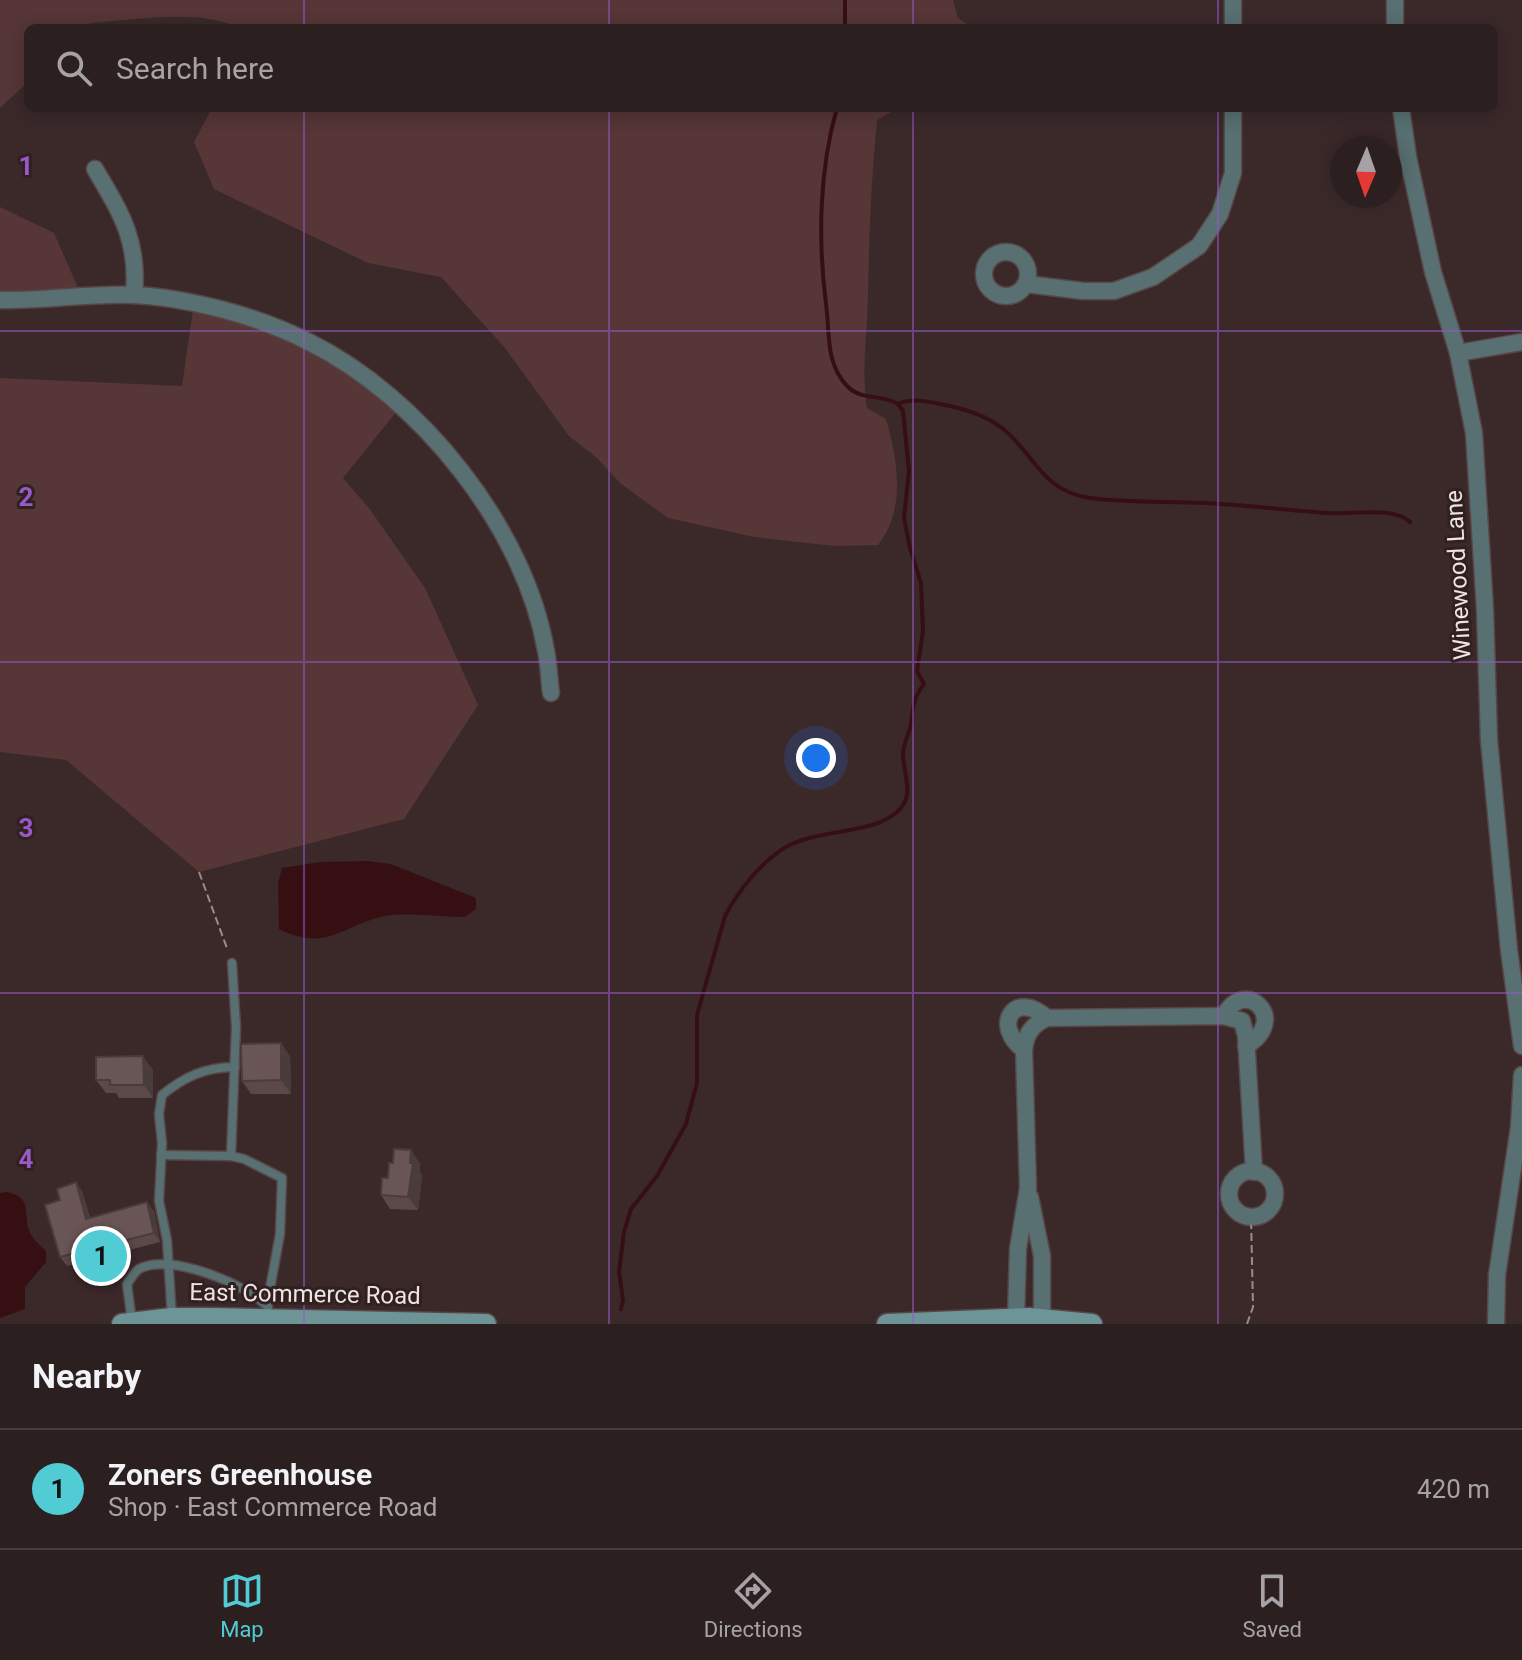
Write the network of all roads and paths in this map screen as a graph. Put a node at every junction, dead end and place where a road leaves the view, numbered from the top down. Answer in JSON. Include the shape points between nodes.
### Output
{"nodes":[{"id":1,"x":1233,"y":0,"type":"edge"},
{"id":2,"x":1395,"y":0,"type":"edge"},
{"id":3,"x":1233,"y":24,"type":"edge"},
{"id":4,"x":1395,"y":24,"type":"edge"},
{"id":5,"x":1233,"y":112,"type":"edge"},
{"id":6,"x":1402,"y":112,"type":"edge"},
{"id":7,"x":95,"y":169,"type":"dead end"},
{"id":8,"x":1026,"y":284,"type":"dead end"},
{"id":9,"x":134,"y":295,"type":"junction"},
{"id":10,"x":0,"y":300,"type":"edge"},
{"id":11,"x":1522,"y":342,"type":"edge"},
{"id":12,"x":1458,"y":353,"type":"junction"},
{"id":13,"x":551,"y":693,"type":"dead end"},
{"id":14,"x":199,"y":872,"type":"dead end"},
{"id":15,"x":232,"y":963,"type":"joint"},
{"id":16,"x":1224,"y":1016,"type":"junction"},
{"id":17,"x":1047,"y":1018,"type":"junction"},
{"id":18,"x":1246,"y":1046,"type":"junction"},
{"id":19,"x":1522,"y":1046,"type":"edge"},
{"id":20,"x":1024,"y":1050,"type":"junction"},
{"id":21,"x":235,"y":1067,"type":"junction"},
{"id":22,"x":1522,"y":1075,"type":"edge"},
{"id":23,"x":161,"y":1155,"type":"junction"},
{"id":24,"x":231,"y":1156,"type":"junction"},
{"id":25,"x":1254,"y":1172,"type":"junction"},
{"id":26,"x":1028,"y":1188,"type":"junction"},
{"id":27,"x":1251,"y":1217,"type":"junction"},
{"id":28,"x":168,"y":1264,"type":"junction"},
{"id":29,"x":270,"y":1312,"type":"junction"},
{"id":30,"x":172,"y":1318,"type":"junction"},
{"id":31,"x":1016,"y":1318,"type":"junction"},
{"id":32,"x":1042,"y":1319,"type":"junction"},
{"id":33,"x":128,"y":1323,"type":"edge"},
{"id":34,"x":486,"y":1324,"type":"edge"},
{"id":35,"x":887,"y":1324,"type":"edge"},
{"id":36,"x":1092,"y":1324,"type":"edge"},
{"id":37,"x":1247,"y":1324,"type":"edge"},
{"id":38,"x":1496,"y":1324,"type":"edge"}],
"edges":[{"from":1,"to":3,"type":"street"},
{"from":2,"to":4,"type":"street"},
{"from":5,"to":8,"type":"street","via":[[1233,173],[1220,214],[1199,246],[1153,277],[1114,291]]},
{"from":6,"to":12,"type":"street","name":"Winewood Lane","via":[[1433,272]]},
{"from":7,"to":9,"type":"street","via":[[124,217],[134,250]]},
{"from":9,"to":10,"type":"street"},
{"from":9,"to":13,"type":"street","via":[[194,303],[258,320],[310,342],[401,406],[457,466],[513,555],[540,624]]},
{"from":11,"to":12,"type":"street"},
{"from":12,"to":19,"type":"street","name":"Winewood Lane","via":[[1474,433],[1489,740]]},
{"from":14,"to":15,"type":"path"},
{"from":15,"to":21,"type":"lane"},
{"from":16,"to":17,"type":"street"},
{"from":16,"to":18,"type":"street","via":[[1242,1021]]},
{"from":16,"to":18,"type":"street","via":[[1240,999],[1260,1005],[1265,1026],[1260,1038]]},
{"from":17,"to":20,"type":"street","via":[[1029,1031]]},
{"from":17,"to":20,"type":"street","via":[[1031,1006],[1012,1011],[1008,1032]]},
{"from":18,"to":25,"type":"street"},
{"from":20,"to":26,"type":"street"},
{"from":21,"to":23,"type":"lane","via":[[212,1067],[180,1080],[162,1095]]},
{"from":21,"to":24,"type":"lane"},
{"from":22,"to":38,"type":"street","via":[[1497,1275]]},
{"from":23,"to":24,"type":"lane"},
{"from":23,"to":28,"type":"lane","via":[[159,1201]]},
{"from":24,"to":29,"type":"lane","via":[[282,1178]]},
{"from":25,"to":27,"type":"street","via":[[1270,1180],[1275,1196],[1269,1210]]},
{"from":25,"to":27,"type":"street","via":[[1237,1177],[1229,1196],[1238,1212]]},
{"from":26,"to":31,"type":"street","via":[[1018,1249]]},
{"from":26,"to":32,"type":"street","via":[[1042,1256]]},
{"from":27,"to":37,"type":"path","via":[[1253,1307]]},
{"from":28,"to":29,"type":"lane","via":[[212,1275]]},
{"from":28,"to":30,"type":"lane"},
{"from":28,"to":33,"type":"lane","via":[[137,1270],[127,1284]]},
{"from":29,"to":30,"type":"main road","name":"East Commerce Road"},
{"from":29,"to":34,"type":"main road","name":"East Commerce Road"},
{"from":30,"to":33,"type":"main road","name":"East Commerce Road"},
{"from":31,"to":32,"type":"main road"},
{"from":31,"to":35,"type":"main road"},
{"from":32,"to":36,"type":"main road"}]}
